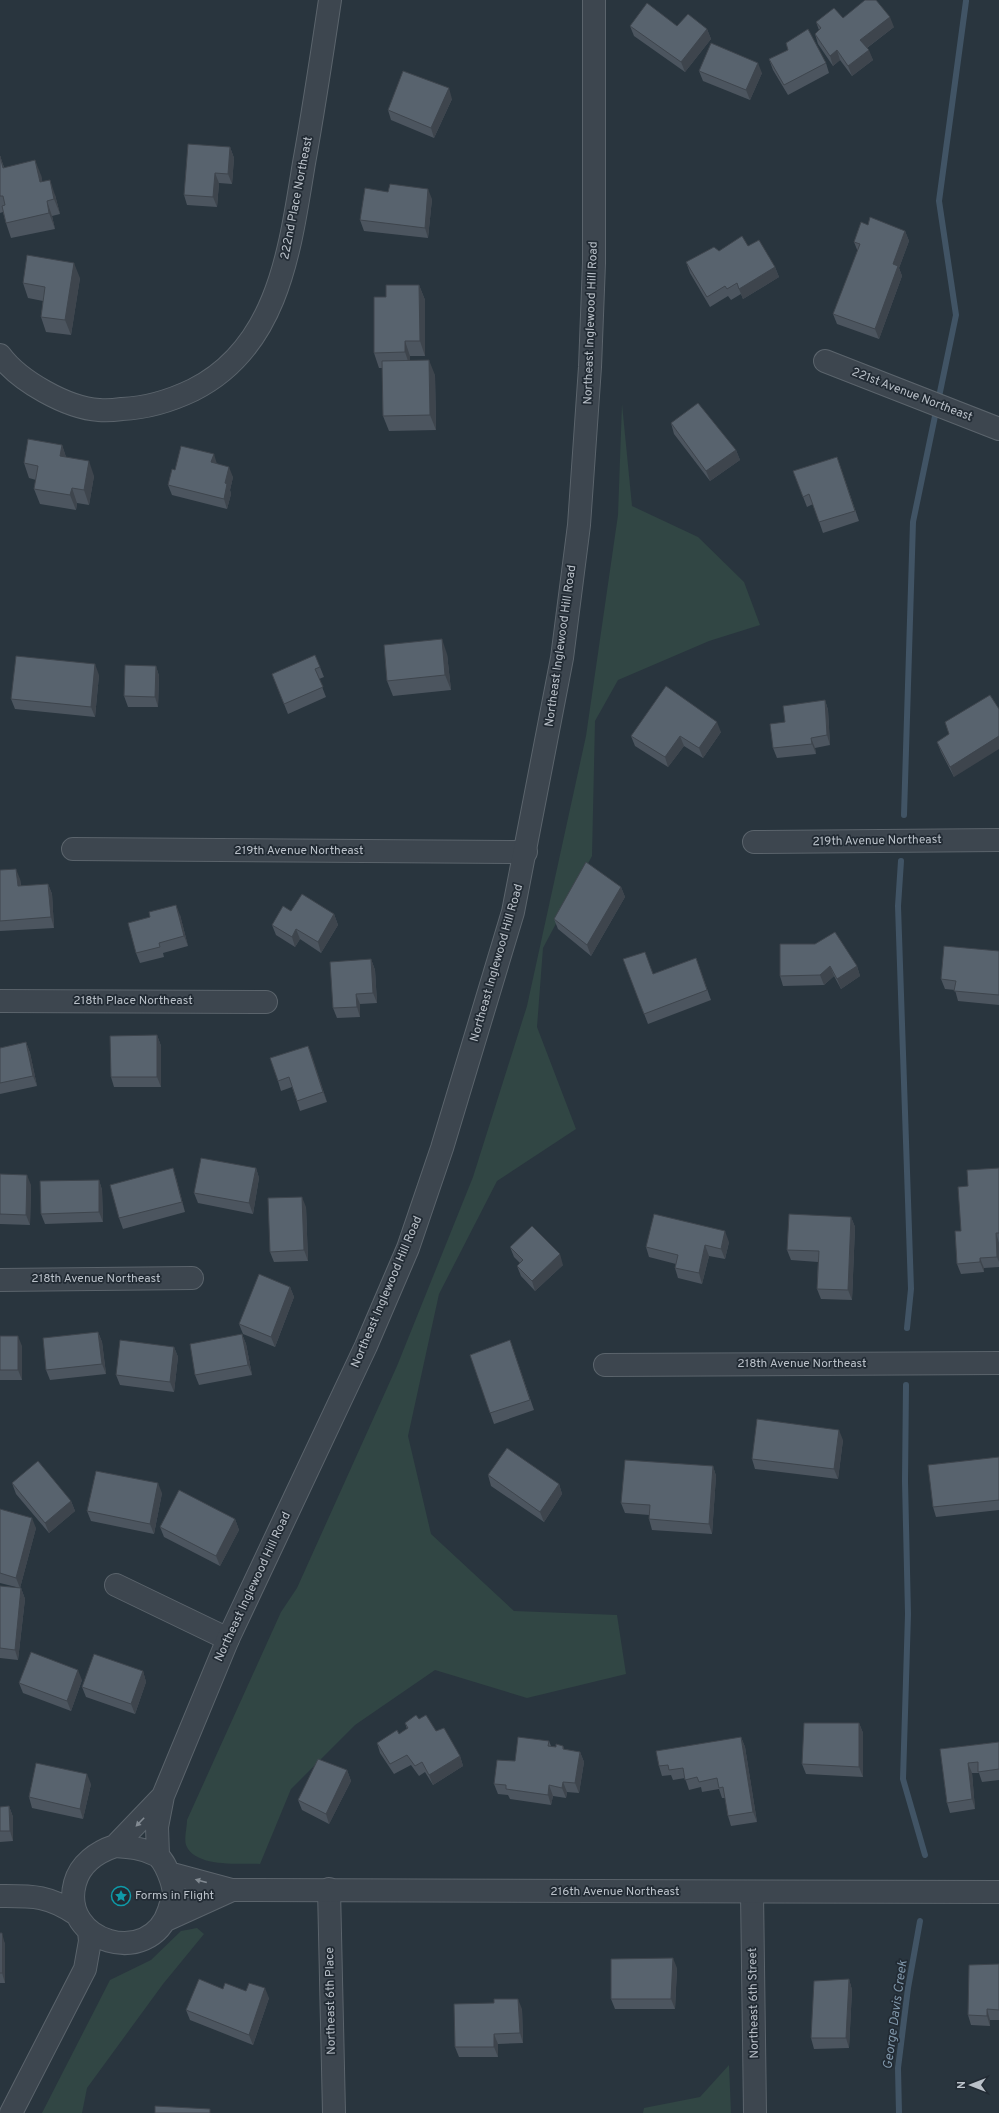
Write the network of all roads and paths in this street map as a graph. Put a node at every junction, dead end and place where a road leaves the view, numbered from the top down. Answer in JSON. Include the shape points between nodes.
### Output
{"nodes":[{"id":1,"x":330,"y":0,"type":"edge"},
{"id":2,"x":594,"y":0,"type":"edge"},
{"id":3,"x":0,"y":355,"type":"edge"},
{"id":4,"x":825,"y":361,"type":"dead end"},
{"id":5,"x":999,"y":429,"type":"edge"},
{"id":6,"x":999,"y":840,"type":"edge"},
{"id":7,"x":754,"y":842,"type":"dead end"},
{"id":8,"x":73,"y":849,"type":"dead end"},
{"id":9,"x":526,"y":852,"type":"junction"},
{"id":10,"x":0,"y":1001,"type":"edge"},
{"id":11,"x":266,"y":1002,"type":"dead end"},
{"id":12,"x":192,"y":1278,"type":"dead end"},
{"id":13,"x":0,"y":1280,"type":"edge"},
{"id":14,"x":999,"y":1363,"type":"edge"},
{"id":15,"x":605,"y":1365,"type":"dead end"},
{"id":16,"x":116,"y":1585,"type":"dead end"},
{"id":17,"x":228,"y":1638,"type":"junction"},
{"id":18,"x":163,"y":1796,"type":"junction"},
{"id":19,"x":115,"y":1846,"type":"junction"},
{"id":20,"x":164,"y":1864,"type":"junction"},
{"id":21,"x":77,"y":1875,"type":"junction"},
{"id":22,"x":328,"y":1889,"type":"junction"},
{"id":23,"x":232,"y":1890,"type":"junction"},
{"id":24,"x":999,"y":1892,"type":"edge"},
{"id":25,"x":752,"y":1893,"type":"junction"},
{"id":26,"x":0,"y":1896,"type":"edge"},
{"id":27,"x":38,"y":1896,"type":"junction"},
{"id":28,"x":76,"y":1914,"type":"junction"},
{"id":29,"x":166,"y":1920,"type":"junction"},
{"id":30,"x":89,"y":1931,"type":"junction"},
{"id":31,"x":131,"y":1943,"type":"junction"},
{"id":32,"x":84,"y":1970,"type":"junction"},
{"id":33,"x":11,"y":2113,"type":"edge"},
{"id":34,"x":334,"y":2113,"type":"edge"},
{"id":35,"x":755,"y":2113,"type":"edge"}],
"edges":[{"from":1,"to":3,"type":"street","name":"222nd Place Northeast","via":[[290,250],[272,303],[241,354],[208,382],[170,401],[133,409],[98,410],[63,401],[33,386]]},
{"from":2,"to":9,"type":"street","name":"Northeast Inglewood Hill Road","via":[[594,263],[579,525],[562,658]]},
{"from":4,"to":5,"type":"street","name":"221st Avenue Northeast"},
{"from":6,"to":7,"type":"street","name":"219th Avenue Northeast"},
{"from":8,"to":9,"type":"street","name":"219th Avenue Northeast"},
{"from":9,"to":17,"type":"street","name":"Northeast Inglewood Hill Road","via":[[514,912],[444,1141],[408,1248],[363,1353]]},
{"from":10,"to":11,"type":"street","name":"218th Place Northeast"},
{"from":12,"to":13,"type":"street","name":"218th Avenue Northeast"},
{"from":14,"to":15,"type":"street","name":"218th Avenue Northeast"},
{"from":16,"to":17,"type":"street"},
{"from":17,"to":18,"type":"street","name":"Northeast Inglewood Hill Road"},
{"from":18,"to":19,"type":"street","name":"Northeast Inglewood Hill Road","one_way":true},
{"from":18,"to":20,"type":"street","name":"Northeast Inglewood Hill Road","via":[[157,1827]]},
{"from":19,"to":20,"type":"street","via":[[138,1848]]},
{"from":19,"to":21,"type":"street","via":[[100,1851]]},
{"from":23,"to":20,"type":"street","name":"216th Avenue Northeast","one_way":true},
{"from":20,"to":29,"type":"street","via":[[174,1895]]},
{"from":21,"to":27,"type":"street","via":[[59,1888]]},
{"from":21,"to":28,"type":"street","via":[[72,1894]]},
{"from":22,"to":23,"type":"street","name":"216th Avenue Northeast"},
{"from":22,"to":25,"type":"street","name":"216th Avenue Northeast"},
{"from":22,"to":34,"type":"street","name":"Northeast 6th Place"},
{"from":23,"to":29,"type":"street","name":"216th Avenue Northeast"},
{"from":24,"to":25,"type":"street","name":"216th Avenue Northeast"},
{"from":25,"to":35,"type":"street","name":"Northeast 6th Street"},
{"from":26,"to":27,"type":"street"},
{"from":27,"to":28,"type":"street","via":[[61,1903]]},
{"from":28,"to":30,"type":"street"},
{"from":29,"to":31,"type":"street","via":[[144,1940]]},
{"from":30,"to":31,"type":"street","via":[[103,1940]]},
{"from":30,"to":32,"type":"street","via":[[90,1941]]},
{"from":31,"to":32,"type":"street","via":[[107,1952]]},
{"from":32,"to":33,"type":"street"}]}
